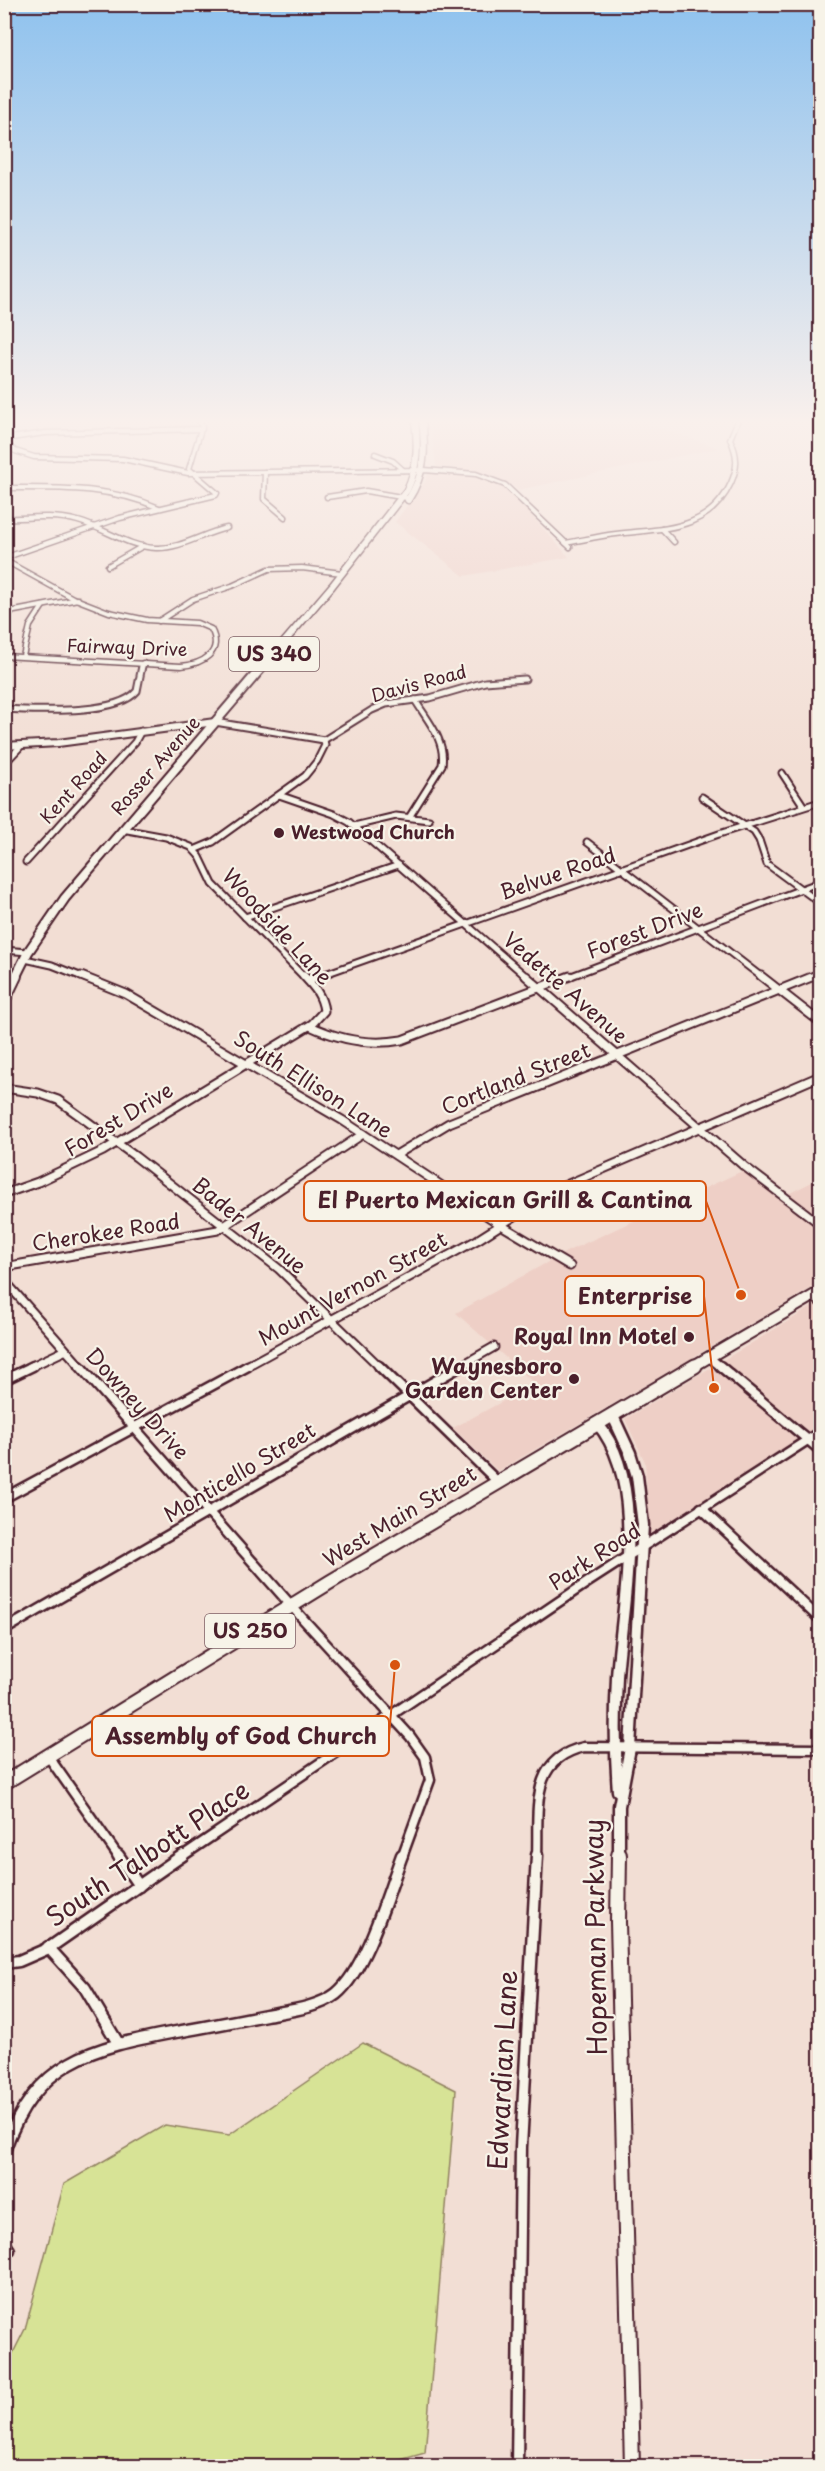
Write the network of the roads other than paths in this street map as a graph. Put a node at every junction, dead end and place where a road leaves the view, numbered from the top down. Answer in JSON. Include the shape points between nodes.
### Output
{"nodes":[{"id":1,"x":71,"y":535,"type":"edge"},
{"id":2,"x":111,"y":535,"type":"edge"},
{"id":3,"x":202,"y":535,"type":"edge"},
{"id":4,"x":370,"y":535,"type":"edge"},
{"id":5,"x":379,"y":535,"type":"edge"},
{"id":6,"x":558,"y":535,"type":"edge"},
{"id":7,"x":609,"y":535,"type":"edge"},
{"id":8,"x":668,"y":535,"type":"edge"},
{"id":9,"x":674,"y":542,"type":"dead end"},
{"id":10,"x":143,"y":546,"type":"junction"},
{"id":11,"x":4,"y":559,"type":"edge"},
{"id":12,"x":349,"y":564,"type":"junction"},
{"id":13,"x":108,"y":566,"type":"dead end"},
{"id":14,"x":342,"y":573,"type":"junction"},
{"id":15,"x":78,"y":600,"type":"junction"},
{"id":16,"x":43,"y":606,"type":"junction"},
{"id":17,"x":4,"y":613,"type":"edge"},
{"id":18,"x":159,"y":621,"type":"junction"},
{"id":19,"x":4,"y":656,"type":"edge"},
{"id":20,"x":23,"y":656,"type":"junction"},
{"id":21,"x":143,"y":663,"type":"junction"},
{"id":22,"x":525,"y":679,"type":"dead end"},
{"id":23,"x":415,"y":700,"type":"junction"},
{"id":24,"x":4,"y":710,"type":"edge"},
{"id":25,"x":215,"y":722,"type":"junction"},
{"id":26,"x":141,"y":731,"type":"junction"},
{"id":27,"x":324,"y":740,"type":"junction"},
{"id":28,"x":22,"y":745,"type":"junction"},
{"id":29,"x":4,"y":746,"type":"edge"},
{"id":30,"x":4,"y":764,"type":"edge"},
{"id":31,"x":782,"y":773,"type":"dead end"},
{"id":32,"x":279,"y":795,"type":"junction"},
{"id":33,"x":702,"y":797,"type":"dead end"},
{"id":34,"x":820,"y":802,"type":"edge"},
{"id":35,"x":803,"y":806,"type":"junction"},
{"id":36,"x":410,"y":816,"type":"junction"},
{"id":37,"x":429,"y":820,"type":"dead end"},
{"id":38,"x":354,"y":826,"type":"junction"},
{"id":39,"x":744,"y":826,"type":"junction"},
{"id":40,"x":122,"y":829,"type":"junction"},
{"id":41,"x":587,"y":842,"type":"dead end"},
{"id":42,"x":194,"y":850,"type":"junction"},
{"id":43,"x":26,"y":862,"type":"dead end"},
{"id":44,"x":399,"y":864,"type":"junction"},
{"id":45,"x":622,"y":869,"type":"junction"},
{"id":46,"x":820,"y":882,"type":"edge"},
{"id":47,"x":801,"y":890,"type":"junction"},
{"id":48,"x":820,"y":903,"type":"edge"},
{"id":49,"x":245,"y":917,"type":"junction"},
{"id":50,"x":467,"y":924,"type":"junction"},
{"id":51,"x":698,"y":928,"type":"junction"},
{"id":52,"x":4,"y":950,"type":"edge"},
{"id":53,"x":27,"y":956,"type":"junction"},
{"id":54,"x":820,"y":974,"type":"edge"},
{"id":55,"x":308,"y":980,"type":"junction"},
{"id":56,"x":540,"y":988,"type":"junction"},
{"id":57,"x":780,"y":990,"type":"junction"},
{"id":58,"x":4,"y":1001,"type":"edge"},
{"id":59,"x":820,"y":1022,"type":"edge"},
{"id":60,"x":310,"y":1026,"type":"junction"},
{"id":61,"x":618,"y":1056,"type":"junction"},
{"id":62,"x":245,"y":1063,"type":"junction"},
{"id":63,"x":820,"y":1076,"type":"edge"},
{"id":64,"x":4,"y":1088,"type":"edge"},
{"id":65,"x":699,"y":1127,"type":"junction"},
{"id":66,"x":363,"y":1134,"type":"junction"},
{"id":67,"x":118,"y":1143,"type":"junction"},
{"id":68,"x":396,"y":1155,"type":"junction"},
{"id":69,"x":4,"y":1194,"type":"edge"},
{"id":70,"x":820,"y":1224,"type":"edge"},
{"id":71,"x":501,"y":1225,"type":"junction"},
{"id":72,"x":225,"y":1227,"type":"junction"},
{"id":73,"x":570,"y":1266,"type":"dead end"},
{"id":74,"x":4,"y":1267,"type":"edge"},
{"id":75,"x":4,"y":1281,"type":"edge"},
{"id":76,"x":818,"y":1297,"type":"edge"},
{"id":77,"x":332,"y":1319,"type":"junction"},
{"id":78,"x":494,"y":1347,"type":"dead end"},
{"id":79,"x":64,"y":1351,"type":"junction"},
{"id":80,"x":710,"y":1358,"type":"junction"},
{"id":81,"x":4,"y":1380,"type":"edge"},
{"id":82,"x":409,"y":1396,"type":"junction"},
{"id":83,"x":612,"y":1414,"type":"junction"},
{"id":84,"x":597,"y":1423,"type":"junction"},
{"id":85,"x":134,"y":1428,"type":"junction"},
{"id":86,"x":820,"y":1432,"type":"edge"},
{"id":87,"x":809,"y":1440,"type":"junction"},
{"id":88,"x":820,"y":1450,"type":"edge"},
{"id":89,"x":498,"y":1482,"type":"junction"},
{"id":90,"x":4,"y":1498,"type":"edge"},
{"id":91,"x":701,"y":1508,"type":"junction"},
{"id":92,"x":210,"y":1512,"type":"junction"},
{"id":93,"x":642,"y":1548,"type":"junction"},
{"id":94,"x":626,"y":1558,"type":"junction"},
{"id":95,"x":292,"y":1605,"type":"junction"},
{"id":96,"x":820,"y":1619,"type":"edge"},
{"id":97,"x":4,"y":1630,"type":"edge"},
{"id":98,"x":392,"y":1716,"type":"junction"},
{"id":99,"x":615,"y":1748,"type":"junction"},
{"id":100,"x":630,"y":1748,"type":"junction"},
{"id":101,"x":820,"y":1749,"type":"edge"},
{"id":102,"x":48,"y":1756,"type":"junction"},
{"id":103,"x":4,"y":1783,"type":"edge"},
{"id":104,"x":619,"y":1806,"type":"junction"},
{"id":105,"x":139,"y":1886,"type":"junction"},
{"id":106,"x":48,"y":1947,"type":"junction"},
{"id":107,"x":4,"y":1963,"type":"edge"},
{"id":108,"x":118,"y":2043,"type":"junction"},
{"id":109,"x":4,"y":2151,"type":"edge"},
{"id":110,"x":517,"y":2466,"type":"edge"},
{"id":111,"x":632,"y":2466,"type":"edge"}],
"edges":[{"from":1,"to":11,"type":"street"},
{"from":2,"to":10,"type":"street"},
{"from":3,"to":10,"type":"street","via":[[177,546]]},
{"from":4,"to":12,"type":"main road","name":"Rosser Avenue","number":"US 340"},
{"from":5,"to":12,"type":"main road","name":"Rosser Avenue","number":"US 340"},
{"from":6,"to":7,"type":"street","via":[[568,545]]},
{"from":8,"to":9,"type":"street"},
{"from":10,"to":13,"type":"street"},
{"from":11,"to":15,"type":"street","name":"Fairway Drive"},
{"from":12,"to":14,"type":"main road","name":"Rosser Avenue","number":"US 340"},
{"from":14,"to":18,"type":"street","via":[[270,569],[193,599]]},
{"from":14,"to":25,"type":"main road","name":"Rosser Avenue","number":"US 340"},
{"from":15,"to":16,"type":"street"},
{"from":15,"to":18,"type":"street","name":"Fairway Drive","via":[[120,616]]},
{"from":16,"to":17,"type":"street"},
{"from":16,"to":20,"type":"street","via":[[30,626]]},
{"from":18,"to":21,"type":"street","name":"Fairway Drive","via":[[206,626],[214,633],[215,651],[205,661],[188,666]]},
{"from":19,"to":20,"type":"street","name":"Fairway Drive"},
{"from":20,"to":21,"type":"street","name":"Fairway Drive"},
{"from":21,"to":24,"type":"street","via":[[139,687],[120,701],[73,708]]},
{"from":22,"to":23,"type":"street","name":"Davis Road","via":[[485,682]]},
{"from":23,"to":27,"type":"street","name":"Davis Road","via":[[380,706]]},
{"from":23,"to":36,"type":"street","via":[[444,751],[444,762]]},
{"from":25,"to":26,"type":"street"},
{"from":25,"to":27,"type":"street"},
{"from":25,"to":40,"type":"main road","name":"Rosser Avenue","number":"US 340"},
{"from":26,"to":28,"type":"street"},
{"from":26,"to":43,"type":"street","name":"Kent Road"},
{"from":27,"to":32,"type":"street","via":[[313,769]]},
{"from":28,"to":29,"type":"street"},
{"from":28,"to":30,"type":"street"},
{"from":31,"to":35,"type":"street"},
{"from":32,"to":38,"type":"street","name":"Vedette Avenue","via":[[334,814]]},
{"from":32,"to":42,"type":"street","via":[[213,842]]},
{"from":33,"to":39,"type":"street"},
{"from":34,"to":35,"type":"street","name":"Belvue Road"},
{"from":35,"to":39,"type":"street","name":"Belvue Road"},
{"from":36,"to":37,"type":"street"},
{"from":36,"to":38,"type":"street","via":[[386,817]]},
{"from":38,"to":44,"type":"street","name":"Vedette Avenue"},
{"from":39,"to":45,"type":"street","name":"Belvue Road"},
{"from":39,"to":47,"type":"street","via":[[760,840],[767,864]]},
{"from":40,"to":42,"type":"street","via":[[171,838]]},
{"from":40,"to":53,"type":"main road","name":"Rosser Avenue","number":"US 340","via":[[58,906]]},
{"from":41,"to":45,"type":"street"},
{"from":42,"to":49,"type":"street","name":"Woodside Lane","via":[[209,879]]},
{"from":44,"to":49,"type":"street"},
{"from":44,"to":50,"type":"street","name":"Vedette Avenue"},
{"from":45,"to":50,"type":"street","name":"Belvue Road"},
{"from":45,"to":51,"type":"street"},
{"from":46,"to":47,"type":"street","name":"Forest Drive"},
{"from":47,"to":48,"type":"street"},
{"from":47,"to":51,"type":"street","name":"Forest Drive"},
{"from":49,"to":55,"type":"street","name":"Woodside Lane"},
{"from":50,"to":55,"type":"street","name":"Belvue Road"},
{"from":50,"to":56,"type":"street","name":"Vedette Avenue"},
{"from":51,"to":56,"type":"street","name":"Forest Drive"},
{"from":51,"to":57,"type":"street"},
{"from":52,"to":53,"type":"street","name":"South Ellison Lane"},
{"from":53,"to":58,"type":"main road","name":"Rosser Avenue","number":"US 340"},
{"from":53,"to":62,"type":"street","name":"South Ellison Lane","via":[[113,987]]},
{"from":54,"to":57,"type":"street","name":"Cortland Street"},
{"from":55,"to":60,"type":"street","name":"Woodside Lane","via":[[321,995],[324,1006],[321,1017]]},
{"from":56,"to":60,"type":"street","name":"Forest Drive","via":[[395,1041],[359,1042]]},
{"from":56,"to":61,"type":"street","name":"Vedette Avenue"},
{"from":57,"to":59,"type":"street"},
{"from":57,"to":61,"type":"street","name":"Cortland Street"},
{"from":60,"to":62,"type":"street"},
{"from":61,"to":65,"type":"street","name":"Vedette Avenue"},
{"from":61,"to":68,"type":"street","name":"Cortland Street","via":[[449,1123]]},
{"from":62,"to":66,"type":"street","name":"South Ellison Lane"},
{"from":62,"to":67,"type":"street","name":"Forest Drive"},
{"from":63,"to":65,"type":"street","name":"Mount Vernon Street"},
{"from":64,"to":67,"type":"street","name":"Bader Avenue","via":[[52,1097]]},
{"from":65,"to":70,"type":"street","name":"Vedette Avenue"},
{"from":65,"to":71,"type":"street","name":"Mount Vernon Street","via":[[559,1188]]},
{"from":66,"to":68,"type":"street","name":"South Ellison Lane"},
{"from":66,"to":72,"type":"street","name":"Cherokee Road"},
{"from":67,"to":69,"type":"street","name":"Forest Drive","via":[[63,1173]]},
{"from":67,"to":72,"type":"street","name":"Bader Avenue"},
{"from":68,"to":71,"type":"street","name":"South Ellison Lane"},
{"from":71,"to":73,"type":"street","name":"South Ellison Lane"},
{"from":71,"to":77,"type":"street","name":"Mount Vernon Street"},
{"from":72,"to":74,"type":"street","name":"Cherokee Road","via":[[202,1235]]},
{"from":72,"to":77,"type":"street","name":"Bader Avenue","via":[[292,1280]]},
{"from":75,"to":79,"type":"street","name":"Downey Drive"},
{"from":76,"to":80,"type":"main road","name":"West Main Street","number":"US 250"},
{"from":77,"to":82,"type":"street","name":"Bader Avenue"},
{"from":77,"to":85,"type":"street","name":"Mount Vernon Street"},
{"from":78,"to":82,"type":"street","name":"Monticello Street"},
{"from":79,"to":81,"type":"street"},
{"from":79,"to":85,"type":"street","name":"Downey Drive"},
{"from":80,"to":83,"type":"main road","name":"West Main Street","number":"US 250"},
{"from":80,"to":87,"type":"street"},
{"from":82,"to":89,"type":"street","name":"Bader Avenue"},
{"from":82,"to":92,"type":"street","name":"Monticello Street"},
{"from":83,"to":84,"type":"main road","name":"West Main Street","number":"US 250"},
{"from":83,"to":93,"type":"main road","name":"Hopeman Parkway","via":[[637,1476]]},
{"from":84,"to":89,"type":"main road","name":"West Main Street","number":"US 250"},
{"from":84,"to":94,"type":"main road","via":[[610,1439],[622,1479],[628,1526]]},
{"from":85,"to":90,"type":"street","name":"Mount Vernon Street"},
{"from":85,"to":92,"type":"street","name":"Downey Drive"},
{"from":86,"to":87,"type":"street","name":"Park Road"},
{"from":87,"to":88,"type":"street"},
{"from":87,"to":91,"type":"street","name":"Park Road"},
{"from":89,"to":95,"type":"main road","name":"West Main Street","number":"US 250"},
{"from":91,"to":93,"type":"street","name":"Park Road"},
{"from":91,"to":96,"type":"street"},
{"from":92,"to":95,"type":"street","name":"Downey Drive"},
{"from":92,"to":97,"type":"street","name":"Monticello Street"},
{"from":93,"to":94,"type":"street","name":"Park Road"},
{"from":93,"to":100,"type":"main road","name":"Hopeman Parkway"},
{"from":94,"to":98,"type":"street","name":"Park Road"},
{"from":94,"to":99,"type":"main road"},
{"from":95,"to":98,"type":"street","name":"Downey Drive"},
{"from":95,"to":102,"type":"main road","name":"West Main Street","number":"US 250"},
{"from":98,"to":105,"type":"street","name":"South Talbott Place"},
{"from":98,"to":108,"type":"street","name":"Downey Drive","via":[[425,1757],[430,1780],[363,1957],[345,1986],[323,2001],[295,2009]]},
{"from":99,"to":100,"type":"street","name":"Edwardian Lane"},
{"from":99,"to":104,"type":"main road"},
{"from":99,"to":110,"type":"street","name":"Edwardian Lane","via":[[567,1751],[548,1765],[540,1784],[521,2147]]},
{"from":100,"to":101,"type":"street","name":"Edwardian Lane"},
{"from":100,"to":104,"type":"main road","name":"Hopeman Parkway"},
{"from":102,"to":103,"type":"main road","name":"West Main Street","number":"US 250"},
{"from":102,"to":105,"type":"street"},
{"from":104,"to":111,"type":"main road","name":"Hopeman Parkway"},
{"from":105,"to":106,"type":"street","name":"South Talbott Place"},
{"from":106,"to":107,"type":"street","name":"South Talbott Place","via":[[23,1960]]},
{"from":106,"to":108,"type":"street","via":[[85,1988]]},
{"from":108,"to":109,"type":"street","via":[[78,2058],[46,2081],[21,2113]]}]}
